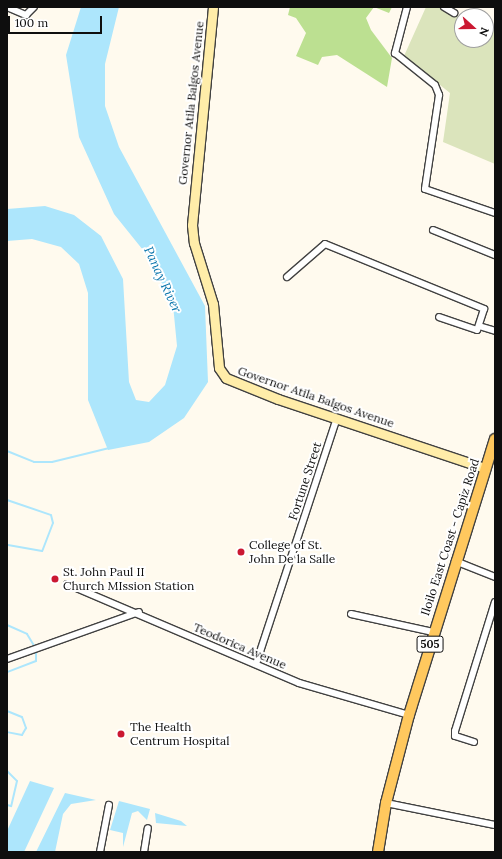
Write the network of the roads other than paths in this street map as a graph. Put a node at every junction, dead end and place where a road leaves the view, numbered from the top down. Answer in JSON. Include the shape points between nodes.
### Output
{"nodes":[{"id":1,"x":7,"y":7,"type":"edge"},
{"id":2,"x":34,"y":7,"type":"edge"},
{"id":3,"x":213,"y":7,"type":"edge"},
{"id":4,"x":407,"y":7,"type":"edge"},
{"id":5,"x":444,"y":7,"type":"edge"},
{"id":6,"x":454,"y":13,"type":"dead end"},
{"id":7,"x":495,"y":213,"type":"edge"},
{"id":8,"x":433,"y":230,"type":"dead end"},
{"id":9,"x":495,"y":255,"type":"edge"},
{"id":10,"x":287,"y":277,"type":"dead end"},
{"id":11,"x":438,"y":317,"type":"dead end"},
{"id":12,"x":479,"y":326,"type":"junction"},
{"id":13,"x":495,"y":331,"type":"edge"},
{"id":14,"x":337,"y":418,"type":"junction"},
{"id":15,"x":495,"y":440,"type":"edge"},
{"id":16,"x":484,"y":468,"type":"junction"},
{"id":17,"x":455,"y":561,"type":"junction"},
{"id":18,"x":495,"y":577,"type":"edge"},
{"id":19,"x":67,"y":584,"type":"dead end"},
{"id":20,"x":495,"y":602,"type":"edge"},
{"id":21,"x":139,"y":612,"type":"junction"},
{"id":22,"x":351,"y":614,"type":"dead end"},
{"id":23,"x":433,"y":632,"type":"junction"},
{"id":24,"x":7,"y":659,"type":"edge"},
{"id":25,"x":256,"y":664,"type":"junction"},
{"id":26,"x":409,"y":715,"type":"junction"},
{"id":27,"x":474,"y":742,"type":"dead end"},
{"id":28,"x":386,"y":803,"type":"junction"},
{"id":29,"x":109,"y":805,"type":"dead end"},
{"id":30,"x":495,"y":825,"type":"edge"},
{"id":31,"x":148,"y":828,"type":"dead end"},
{"id":32,"x":100,"y":852,"type":"edge"},
{"id":33,"x":144,"y":852,"type":"edge"},
{"id":34,"x":378,"y":852,"type":"edge"}],
"edges":[{"from":1,"to":2,"type":"street","via":[[26,15]]},
{"from":3,"to":14,"type":"main road","name":"Governor Atila Balgos Avenue","via":[[192,212],[194,243],[213,304],[218,368],[226,378],[237,383]]},
{"from":4,"to":7,"type":"street","via":[[395,53],[435,85],[439,95],[426,189]]},
{"from":5,"to":6,"type":"street"},
{"from":8,"to":9,"type":"street"},
{"from":10,"to":12,"type":"street","via":[[325,244],[484,309]]},
{"from":11,"to":12,"type":"street","via":[[477,330]]},
{"from":12,"to":13,"type":"street"},
{"from":14,"to":16,"type":"main road","name":"Governor Atila Balgos Avenue"},
{"from":14,"to":25,"type":"street","name":"Fortune Street"},
{"from":15,"to":16,"type":"main road","name":"Iloilo East Coast - Capiz Road","number":"505"},
{"from":16,"to":17,"type":"main road","name":"Iloilo East Coast - Capiz Road","number":"505"},
{"from":17,"to":18,"type":"street"},
{"from":17,"to":23,"type":"main road","name":"Iloilo East Coast - Capiz Road","number":"505"},
{"from":19,"to":21,"type":"street","name":"Teodorica Avenue"},
{"from":20,"to":27,"type":"street","via":[[455,730],[455,736]]},
{"from":21,"to":24,"type":"street"},
{"from":21,"to":25,"type":"street","name":"Teodorica Avenue"},
{"from":22,"to":23,"type":"street"},
{"from":23,"to":26,"type":"main road","name":"Iloilo East Coast - Capiz Road","number":"505"},
{"from":25,"to":26,"type":"street","name":"Teodorica Avenue","via":[[299,683]]},
{"from":26,"to":28,"type":"main road","name":"Iloilo East Coast - Capiz Road","number":"505"},
{"from":28,"to":30,"type":"street"},
{"from":28,"to":34,"type":"main road","name":"Iloilo East Coast - Capiz Road","number":"505"},
{"from":29,"to":32,"type":"street"},
{"from":31,"to":33,"type":"street"}]}
